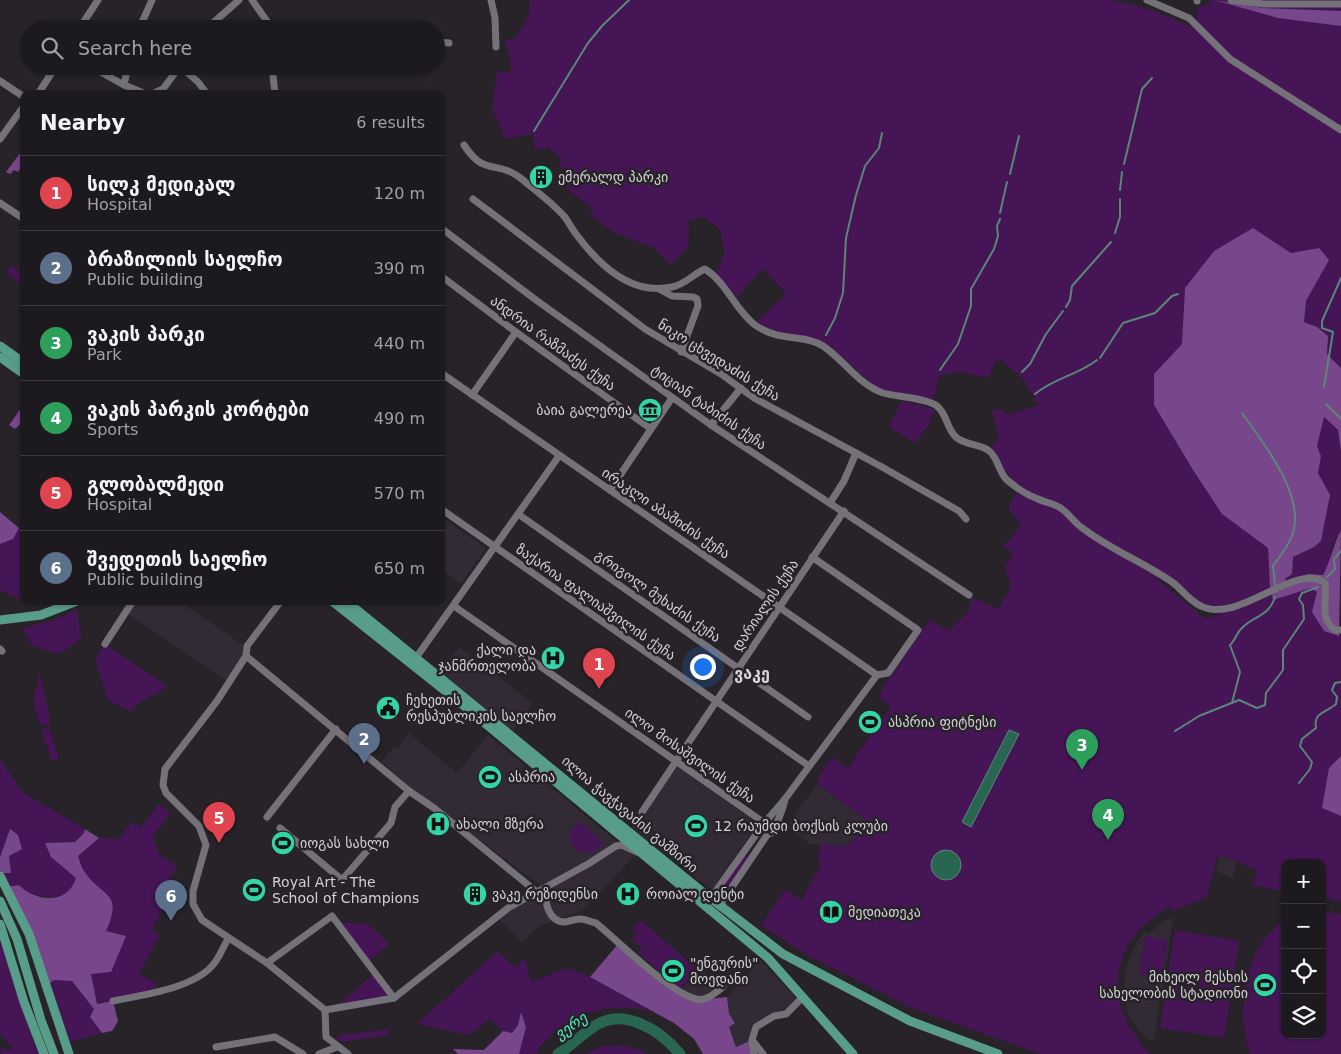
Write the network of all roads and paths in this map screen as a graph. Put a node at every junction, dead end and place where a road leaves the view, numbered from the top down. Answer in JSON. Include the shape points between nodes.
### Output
{"nodes":[{"id":1,"x":98,"y":0,"type":"edge"},
{"id":2,"x":152,"y":0,"type":"edge"},
{"id":3,"x":239,"y":0,"type":"edge"},
{"id":4,"x":252,"y":0,"type":"edge"},
{"id":5,"x":491,"y":0,"type":"edge"},
{"id":6,"x":1147,"y":0,"type":"edge"},
{"id":7,"x":1231,"y":0,"type":"edge"},
{"id":8,"x":1249,"y":1,"type":"edge"},
{"id":9,"x":1341,"y":4,"type":"edge"},
{"id":10,"x":85,"y":20,"type":"edge"},
{"id":11,"x":143,"y":20,"type":"edge"},
{"id":12,"x":216,"y":20,"type":"edge"},
{"id":13,"x":266,"y":20,"type":"edge"},
{"id":14,"x":445,"y":42,"type":"edge"},
{"id":15,"x":449,"y":42,"type":"dead end"},
{"id":16,"x":496,"y":47,"type":"dead end"},
{"id":17,"x":50,"y":75,"type":"edge"},
{"id":18,"x":106,"y":75,"type":"edge"},
{"id":19,"x":126,"y":75,"type":"edge"},
{"id":20,"x":173,"y":75,"type":"edge"},
{"id":21,"x":190,"y":75,"type":"edge"},
{"id":22,"x":273,"y":75,"type":"edge"},
{"id":23,"x":0,"y":81,"type":"edge"},
{"id":24,"x":124,"y":85,"type":"junction"},
{"id":25,"x":41,"y":90,"type":"edge"},
{"id":26,"x":136,"y":90,"type":"edge"},
{"id":27,"x":161,"y":90,"type":"edge"},
{"id":28,"x":204,"y":90,"type":"edge"},
{"id":29,"x":274,"y":90,"type":"edge"},
{"id":30,"x":20,"y":94,"type":"edge"},
{"id":31,"x":20,"y":112,"type":"edge"},
{"id":32,"x":1341,"y":130,"type":"edge"},
{"id":33,"x":0,"y":139,"type":"edge"},
{"id":34,"x":464,"y":145,"type":"dead end"},
{"id":35,"x":473,"y":198,"type":"dead end"},
{"id":36,"x":0,"y":203,"type":"edge"},
{"id":37,"x":20,"y":216,"type":"edge"},
{"id":38,"x":445,"y":231,"type":"edge"},
{"id":39,"x":445,"y":279,"type":"edge"},
{"id":40,"x":659,"y":289,"type":"junction"},
{"id":41,"x":516,"y":332,"type":"junction"},
{"id":42,"x":0,"y":346,"type":"edge"},
{"id":43,"x":682,"y":352,"type":"junction"},
{"id":44,"x":0,"y":358,"type":"edge"},
{"id":45,"x":20,"y":360,"type":"edge"},
{"id":46,"x":20,"y":371,"type":"edge"},
{"id":47,"x":445,"y":376,"type":"edge"},
{"id":48,"x":741,"y":388,"type":"junction"},
{"id":49,"x":472,"y":396,"type":"junction"},
{"id":50,"x":672,"y":398,"type":"junction"},
{"id":51,"x":710,"y":426,"type":"junction"},
{"id":52,"x":651,"y":429,"type":"junction"},
{"id":53,"x":856,"y":453,"type":"junction"},
{"id":54,"x":559,"y":456,"type":"junction"},
{"id":55,"x":610,"y":490,"type":"junction"},
{"id":56,"x":830,"y":503,"type":"junction"},
{"id":57,"x":844,"y":511,"type":"junction"},
{"id":58,"x":445,"y":512,"type":"edge"},
{"id":59,"x":518,"y":514,"type":"junction"},
{"id":60,"x":966,"y":519,"type":"dead end"},
{"id":61,"x":496,"y":547,"type":"junction"},
{"id":62,"x":812,"y":557,"type":"junction"},
{"id":63,"x":969,"y":595,"type":"dead end"},
{"id":64,"x":67,"y":605,"type":"edge"},
{"id":65,"x":130,"y":605,"type":"edge"},
{"id":66,"x":278,"y":605,"type":"edge"},
{"id":67,"x":337,"y":605,"type":"edge"},
{"id":68,"x":351,"y":605,"type":"edge"},
{"id":69,"x":454,"y":606,"type":"junction"},
{"id":70,"x":778,"y":606,"type":"junction"},
{"id":71,"x":0,"y":620,"type":"edge"},
{"id":72,"x":1341,"y":630,"type":"edge"},
{"id":73,"x":105,"y":644,"type":"dead end"},
{"id":74,"x":246,"y":656,"type":"junction"},
{"id":75,"x":414,"y":661,"type":"junction"},
{"id":76,"x":739,"y":667,"type":"junction"},
{"id":77,"x":877,"y":675,"type":"junction"},
{"id":78,"x":716,"y":701,"type":"junction"},
{"id":79,"x":808,"y":717,"type":"dead end"},
{"id":80,"x":336,"y":729,"type":"junction"},
{"id":81,"x":677,"y":761,"type":"junction"},
{"id":82,"x":809,"y":766,"type":"junction"},
{"id":83,"x":409,"y":791,"type":"junction"},
{"id":84,"x":785,"y":800,"type":"junction"},
{"id":85,"x":642,"y":812,"type":"dead end"},
{"id":86,"x":267,"y":817,"type":"dead end"},
{"id":87,"x":763,"y":824,"type":"junction"},
{"id":88,"x":774,"y":825,"type":"junction"},
{"id":89,"x":280,"y":828,"type":"dead end"},
{"id":90,"x":616,"y":833,"type":"junction"},
{"id":91,"x":767,"y":835,"type":"junction"},
{"id":92,"x":616,"y":846,"type":"junction"},
{"id":93,"x":637,"y":852,"type":"junction"},
{"id":94,"x":0,"y":876,"type":"edge"},
{"id":95,"x":541,"y":891,"type":"junction"},
{"id":96,"x":711,"y":898,"type":"junction"},
{"id":97,"x":0,"y":901,"type":"edge"},
{"id":98,"x":721,"y":907,"type":"junction"},
{"id":99,"x":709,"y":911,"type":"junction"},
{"id":100,"x":0,"y":924,"type":"edge"},
{"id":101,"x":228,"y":939,"type":"junction"},
{"id":102,"x":267,"y":963,"type":"junction"},
{"id":103,"x":723,"y":987,"type":"dead end"},
{"id":104,"x":803,"y":997,"type":"junction"},
{"id":105,"x":394,"y":998,"type":"junction"},
{"id":106,"x":113,"y":1001,"type":"dead end"},
{"id":107,"x":324,"y":1010,"type":"junction"},
{"id":108,"x":752,"y":1040,"type":"junction"},
{"id":109,"x":216,"y":1047,"type":"dead end"},
{"id":110,"x":337,"y":1047,"type":"junction"},
{"id":111,"x":44,"y":1054,"type":"edge"},
{"id":112,"x":54,"y":1054,"type":"edge"},
{"id":113,"x":69,"y":1054,"type":"edge"},
{"id":114,"x":303,"y":1054,"type":"edge"},
{"id":115,"x":319,"y":1054,"type":"edge"},
{"id":116,"x":348,"y":1054,"type":"edge"},
{"id":117,"x":754,"y":1054,"type":"edge"},
{"id":118,"x":763,"y":1054,"type":"edge"},
{"id":119,"x":853,"y":1054,"type":"edge"},
{"id":120,"x":998,"y":1054,"type":"edge"}],
"edges":[{"from":1,"to":10,"type":"street"},
{"from":2,"to":11,"type":"street"},
{"from":3,"to":12,"type":"street"},
{"from":4,"to":13,"type":"street"},
{"from":5,"to":16,"type":"street","via":[[496,18]]},
{"from":6,"to":32,"type":"street","via":[[1189,18],[1230,59]]},
{"from":7,"to":8,"type":"street"},
{"from":8,"to":9,"type":"street"},
{"from":14,"to":15,"type":"street"},
{"from":17,"to":25,"type":"street"},
{"from":18,"to":24,"type":"street"},
{"from":19,"to":24,"type":"street"},
{"from":20,"to":27,"type":"street"},
{"from":21,"to":28,"type":"street"},
{"from":22,"to":29,"type":"street"},
{"from":23,"to":30,"type":"street"},
{"from":24,"to":26,"type":"street"},
{"from":31,"to":33,"type":"street"},
{"from":34,"to":40,"type":"street","via":[[477,162],[515,173],[541,194],[563,215],[603,266],[625,281]]},
{"from":35,"to":43,"type":"street","name":"ნიკო ცხვედაძის ქუჩა","via":[[637,324]]},
{"from":36,"to":37,"type":"street"},
{"from":38,"to":50,"type":"street","name":"ტიციან ტაბიძის ქუჩა"},
{"from":39,"to":41,"type":"street","name":"ანდრია რაზმაძეს ქუჩა"},
{"from":40,"to":43,"type":"street","via":[[672,296],[697,300],[698,306]]},
{"from":40,"to":72,"type":"street","via":[[687,282],[705,269],[716,276],[754,324],[772,335],[823,346],[868,385],[881,392],[933,403],[944,414],[948,428],[957,438],[994,454],[1006,479],[1038,499],[1061,508],[1080,527],[1168,579],[1199,606],[1218,610],[1253,600],[1295,581],[1315,577],[1325,583],[1327,620],[1335,630]]},
{"from":41,"to":49,"type":"street"},
{"from":41,"to":52,"type":"street","name":"ანდრია რაზმაძეს ქუჩა"},
{"from":42,"to":45,"type":"main road"},
{"from":43,"to":48,"type":"street","name":"ნიკო ცხვედაძის ქუჩა"},
{"from":44,"to":46,"type":"main road"},
{"from":47,"to":49,"type":"street","name":"ირაკლი აბაშიძის ქუჩა"},
{"from":48,"to":51,"type":"street"},
{"from":48,"to":53,"type":"street","name":"ნიკო ცხვედაძის ქუჩა"},
{"from":49,"to":54,"type":"street","name":"ირაკლი აბაშიძის ქუჩა"},
{"from":50,"to":51,"type":"street","name":"ტიციან ტაბიძის ქუჩა"},
{"from":50,"to":52,"type":"street"},
{"from":51,"to":56,"type":"street","name":"ტიციან ტაბიძის ქუჩა"},
{"from":52,"to":55,"type":"street"},
{"from":53,"to":56,"type":"street"},
{"from":53,"to":60,"type":"street","name":"ნიკო ცხვედაძის ქუჩა","via":[[953,507]]},
{"from":54,"to":55,"type":"street","name":"ირაკლი აბაშიძის ქუჩა"},
{"from":54,"to":59,"type":"street"},
{"from":55,"to":70,"type":"street","name":"ირაკლი აბაშიძის ქუჩა"},
{"from":56,"to":57,"type":"street","name":"ტიციან ტაბიძის ქუჩა"},
{"from":57,"to":62,"type":"street","name":"დარიალის ქუჩა"},
{"from":57,"to":63,"type":"street","name":"ტიციან ტაბიძის ქუჩა"},
{"from":58,"to":61,"type":"street","name":"ზაქარია ფალიაშვილის ქუჩა"},
{"from":59,"to":61,"type":"street"},
{"from":59,"to":76,"type":"street","name":"გრიგოლ მუხაძის ქუჩა"},
{"from":61,"to":69,"type":"street"},
{"from":61,"to":78,"type":"street","name":"ზაქარია ფალიაშვილის ქუჩა"},
{"from":62,"to":70,"type":"street","name":"დარიალის ქუჩა"},
{"from":62,"to":77,"type":"street","via":[[918,630],[888,673]]},
{"from":64,"to":71,"type":"main road","via":[[41,615]]},
{"from":65,"to":73,"type":"street"},
{"from":66,"to":74,"type":"street","via":[[247,646]]},
{"from":67,"to":75,"type":"main road","name":"ილია ჭავჭავაძის გამზირი"},
{"from":68,"to":75,"type":"main road","name":"ილია ჭავჭავაძის გამზირი"},
{"from":69,"to":75,"type":"street"},
{"from":69,"to":81,"type":"street","name":"ილო მოსაშვილის ქუჩა"},
{"from":70,"to":76,"type":"street","name":"დარიალის ქუჩა"},
{"from":70,"to":77,"type":"street","name":"ირაკლი აბაშიძის ქუჩა"},
{"from":74,"to":80,"type":"street"},
{"from":74,"to":101,"type":"street","via":[[217,701],[164,769],[166,793],[198,826],[206,846],[203,864],[194,881],[193,904],[202,920]]},
{"from":75,"to":90,"type":"main road","name":"ილია ჭავჭავაძის გამზირი"},
{"from":75,"to":96,"type":"main road","name":"ილია ჭავჭავაძის გამზირი"},
{"from":76,"to":78,"type":"street","name":"დარიალის ქუჩა"},
{"from":76,"to":79,"type":"street","name":"გრიგოლ მუხაძის ქუჩა"},
{"from":77,"to":82,"type":"street"},
{"from":78,"to":81,"type":"street","name":"დარიალის ქუჩა","via":[[679,753]]},
{"from":78,"to":82,"type":"street","name":"ზაქარია ფალიაშვილის ქუჩა"},
{"from":80,"to":83,"type":"street"},
{"from":80,"to":86,"type":"street"},
{"from":81,"to":85,"type":"street","name":"დარიალის ქუჩა"},
{"from":81,"to":87,"type":"street","name":"ილო მოსაშვილის ქუჩა"},
{"from":82,"to":84,"type":"street"},
{"from":83,"to":89,"type":"street","via":[[395,807],[391,823],[342,880]]},
{"from":83,"to":95,"type":"street"},
{"from":84,"to":87,"type":"street"},
{"from":84,"to":88,"type":"street","via":[[782,814]]},
{"from":87,"to":88,"type":"street"},
{"from":87,"to":91,"type":"street"},
{"from":87,"to":96,"type":"street"},
{"from":88,"to":91,"type":"street","via":[[773,832]]},
{"from":90,"to":92,"type":"street"},
{"from":90,"to":93,"type":"main road","name":"ილია ჭავჭავაძის გამზირი"},
{"from":91,"to":98,"type":"street"},
{"from":92,"to":93,"type":"street","via":[[622,845]]},
{"from":92,"to":95,"type":"street"},
{"from":93,"to":99,"type":"main road","name":"ილია ჭავჭავაძის გამზირი"},
{"from":94,"to":113,"type":"main road","via":[[29,934]]},
{"from":95,"to":103,"type":"street","via":[[555,920],[581,919],[596,923],[680,991],[697,1000],[709,998]]},
{"from":95,"to":105,"type":"street","via":[[496,916]]},
{"from":96,"to":98,"type":"main road","name":"ილია ჭავჭავაძის გამზირი"},
{"from":96,"to":99,"type":"street"},
{"from":97,"to":112,"type":"main road","via":[[17,940]]},
{"from":98,"to":120,"type":"main road","name":"ილია ჭავჭავაძის გამზირი","via":[[783,954],[835,983],[910,1020]]},
{"from":99,"to":104,"type":"main road","name":"ილია ჭავჭავაძის გამზირი","via":[[768,958]]},
{"from":100,"to":111,"type":"main road"},
{"from":101,"to":102,"type":"street"},
{"from":101,"to":106,"type":"street","via":[[212,966],[197,977],[164,990]]},
{"from":102,"to":105,"type":"street","via":[[332,916]]},
{"from":102,"to":107,"type":"street"},
{"from":104,"to":108,"type":"street","via":[[786,1014],[774,1016],[756,1027]]},
{"from":104,"to":119,"type":"main road","name":"ილია ჭავჭავაძის გამზირი"},
{"from":105,"to":107,"type":"street"},
{"from":107,"to":110,"type":"street","via":[[326,1037]]},
{"from":108,"to":117,"type":"street"},
{"from":108,"to":118,"type":"street"},
{"from":109,"to":114,"type":"street","via":[[275,1036]]},
{"from":110,"to":115,"type":"street"},
{"from":110,"to":116,"type":"street"}]}
